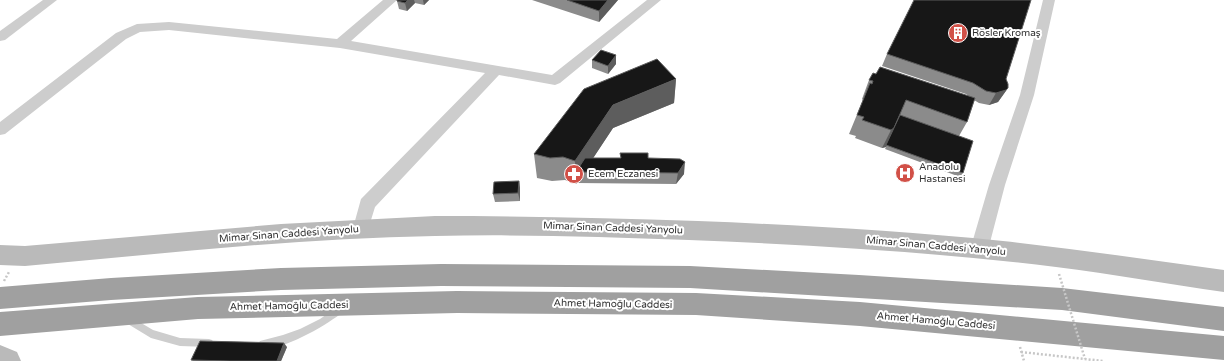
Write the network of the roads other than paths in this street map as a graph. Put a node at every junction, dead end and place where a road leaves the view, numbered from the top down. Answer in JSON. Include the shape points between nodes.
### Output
{"nodes":[{"id":1,"x":51,"y":0,"type":"edge"},
{"id":2,"x":391,"y":0,"type":"edge"},
{"id":3,"x":655,"y":0,"type":"edge"},
{"id":4,"x":1049,"y":0,"type":"edge"},
{"id":5,"x":0,"y":37,"type":"edge"},
{"id":6,"x":340,"y":44,"type":"junction"},
{"id":7,"x":495,"y":71,"type":"junction"},
{"id":8,"x":0,"y":130,"type":"edge"},
{"id":9,"x":361,"y":228,"type":"junction"},
{"id":10,"x":979,"y":250,"type":"junction"},
{"id":11,"x":5,"y":262,"type":"edge"},
{"id":12,"x":1224,"y":282,"type":"edge"},
{"id":13,"x":2,"y":290,"type":"edge"},
{"id":14,"x":346,"y":304,"type":"junction"},
{"id":15,"x":119,"y":313,"type":"junction"},
{"id":16,"x":1224,"y":319,"type":"edge"},
{"id":17,"x":0,"y":324,"type":"edge"},
{"id":18,"x":219,"y":343,"type":"edge"},
{"id":19,"x":256,"y":344,"type":"edge"},
{"id":20,"x":1224,"y":348,"type":"edge"},
{"id":21,"x":0,"y":358,"type":"edge"},
{"id":22,"x":8,"y":361,"type":"edge"}],
"edges":[{"from":1,"to":5,"type":"street"},
{"from":2,"to":6,"type":"street"},
{"from":3,"to":7,"type":"street","via":[[555,80]]},
{"from":4,"to":10,"type":"street","via":[[1027,95],[997,185]]},
{"from":6,"to":7,"type":"street"},
{"from":6,"to":8,"type":"street","via":[[169,26],[137,28],[121,36]]},
{"from":7,"to":9,"type":"street","via":[[367,204]]},
{"from":9,"to":10,"type":"main road","name":"Mimar Sinan Caddesi Yanyolu","via":[[586,227],[784,234]]},
{"from":9,"to":11,"type":"main road","name":"Mimar Sinan Caddesi Yanyolu","via":[[25,256]]},
{"from":10,"to":12,"type":"main road","name":"Mimar Sinan Caddesi Yanyolu","via":[[1110,264]]},
{"from":13,"to":16,"type":"highway","via":[[111,289],[281,278],[441,275],[690,277],[1062,299]]},
{"from":14,"to":15,"type":"highway","name":"Ahmet Hamoğlu Caddesi"},
{"from":14,"to":19,"type":"lane","via":[[333,315],[282,341]]},
{"from":14,"to":20,"type":"highway","name":"Ahmet Hamoğlu Caddesi","via":[[696,304],[868,315]]},
{"from":15,"to":17,"type":"highway","name":"Ahmet Hamoğlu Caddesi"},
{"from":15,"to":18,"type":"lane","via":[[151,334],[180,342]]},
{"from":21,"to":22,"type":"main road"}]}
